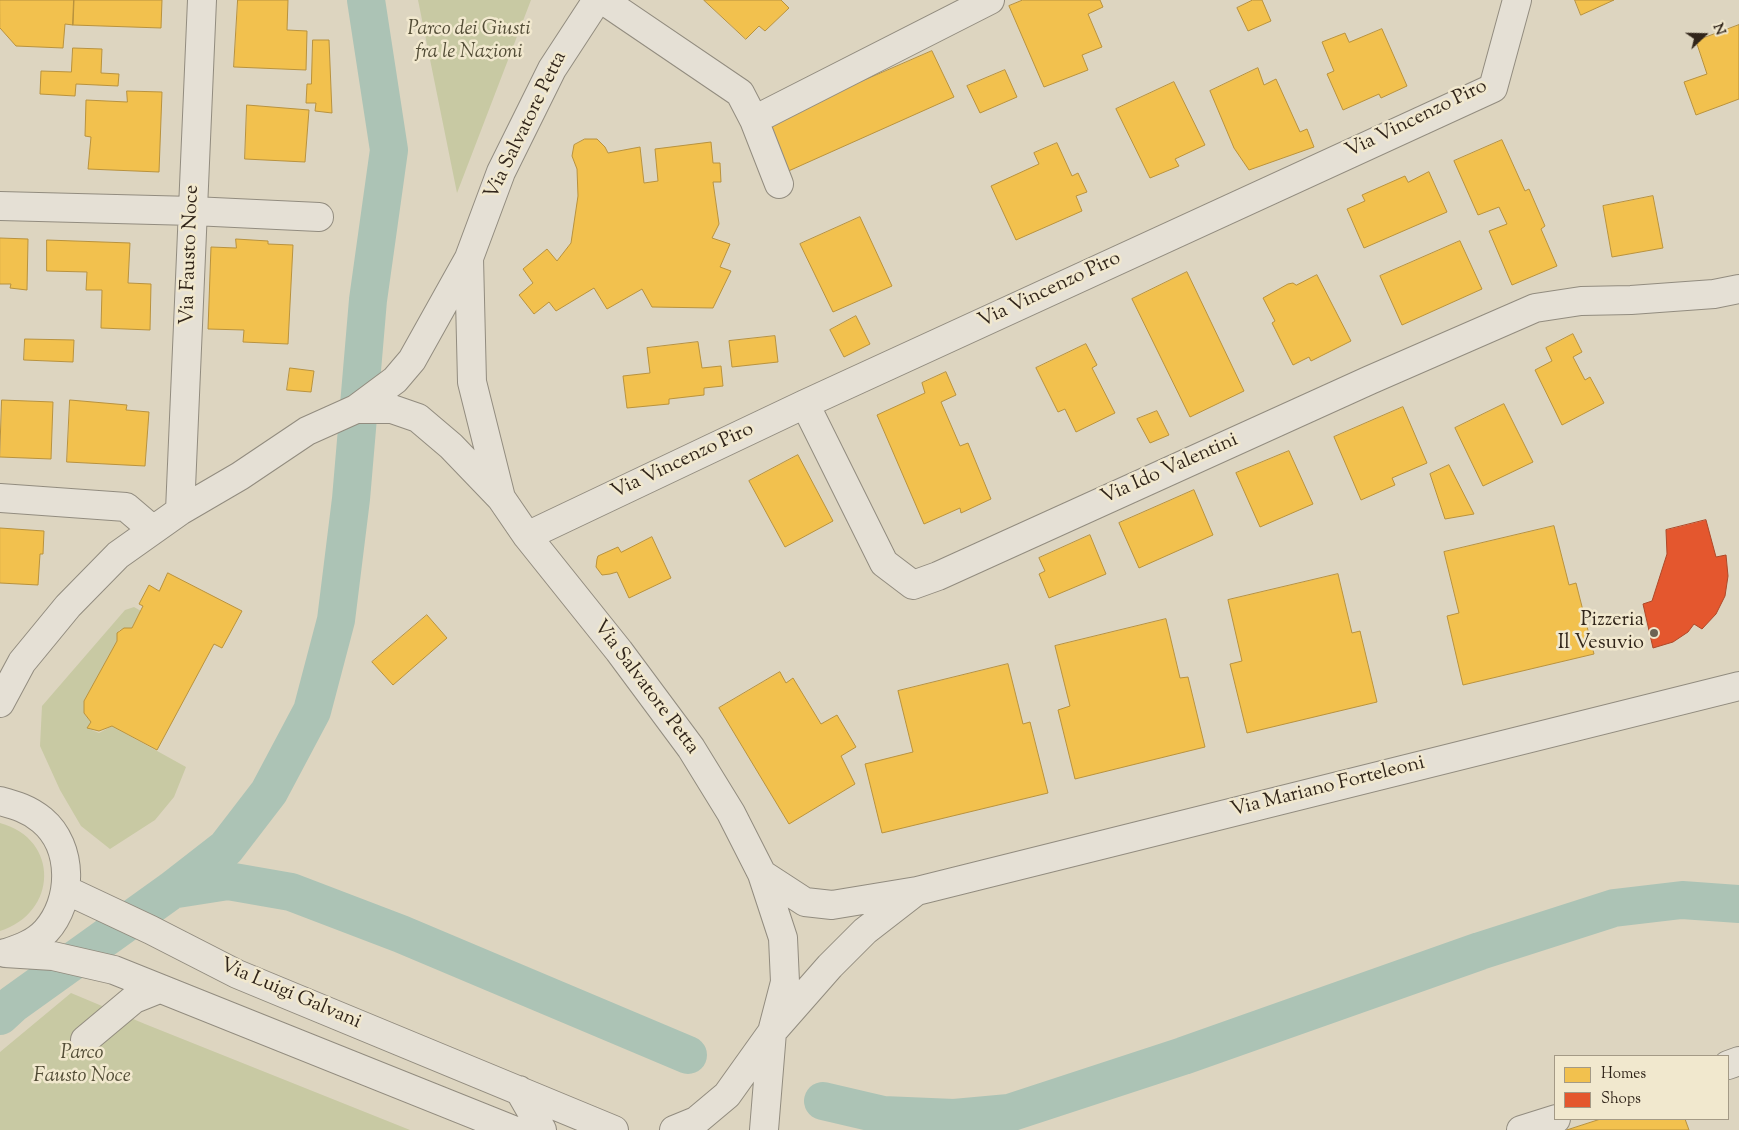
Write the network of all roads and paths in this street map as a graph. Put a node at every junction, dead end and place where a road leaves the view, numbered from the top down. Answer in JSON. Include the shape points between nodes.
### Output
{"nodes":[{"id":1,"x":202,"y":0,"type":"edge"},
{"id":2,"x":596,"y":0,"type":"edge"},
{"id":3,"x":603,"y":0,"type":"edge"},
{"id":4,"x":990,"y":0,"type":"edge"},
{"id":5,"x":1517,"y":0,"type":"edge"},
{"id":6,"x":754,"y":120,"type":"junction"},
{"id":7,"x":779,"y":184,"type":"dead end"},
{"id":8,"x":0,"y":206,"type":"edge"},
{"id":9,"x":193,"y":211,"type":"junction"},
{"id":10,"x":319,"y":217,"type":"dead end"},
{"id":11,"x":469,"y":258,"type":"junction"},
{"id":12,"x":1739,"y":289,"type":"edge"},
{"id":13,"x":805,"y":404,"type":"junction"},
{"id":14,"x":356,"y":409,"type":"junction"},
{"id":15,"x":0,"y":498,"type":"edge"},
{"id":16,"x":501,"y":498,"type":"junction"},
{"id":17,"x":180,"y":511,"type":"junction"},
{"id":18,"x":153,"y":530,"type":"junction"},
{"id":19,"x":527,"y":536,"type":"junction"},
{"id":20,"x":1739,"y":686,"type":"edge"},
{"id":21,"x":0,"y":703,"type":"edge"},
{"id":22,"x":0,"y":801,"type":"edge"},
{"id":23,"x":762,"y":874,"type":"junction"},
{"id":24,"x":66,"y":890,"type":"junction"},
{"id":25,"x":917,"y":891,"type":"junction"},
{"id":26,"x":3,"y":954,"type":"edge"},
{"id":27,"x":159,"y":989,"type":"junction"},
{"id":28,"x":772,"y":1032,"type":"junction"},
{"id":29,"x":85,"y":1040,"type":"dead end"},
{"id":30,"x":519,"y":1090,"type":"junction"},
{"id":31,"x":1554,"y":1120,"type":"edge"},
{"id":32,"x":486,"y":1125,"type":"edge"},
{"id":33,"x":513,"y":1130,"type":"edge"},
{"id":34,"x":542,"y":1130,"type":"edge"},
{"id":35,"x":614,"y":1130,"type":"edge"},
{"id":36,"x":674,"y":1130,"type":"edge"},
{"id":37,"x":764,"y":1130,"type":"edge"},
{"id":38,"x":1521,"y":1130,"type":"edge"}],
"edges":[{"from":1,"to":9,"type":"street","name":"Via Fausto Noce"},
{"from":2,"to":11,"type":"street","name":"Via Salvatore Petta","via":[[552,68],[526,120],[501,172]]},
{"from":3,"to":6,"type":"street","via":[[740,93]]},
{"from":4,"to":6,"type":"street"},
{"from":5,"to":13,"type":"street","name":"Via Vincenzo Piro","via":[[1493,88]]},
{"from":6,"to":7,"type":"street"},
{"from":8,"to":9,"type":"street"},
{"from":9,"to":10,"type":"street"},
{"from":9,"to":17,"type":"street","name":"Via Fausto Noce"},
{"from":11,"to":14,"type":"street","name":"Via Salvatore Petta","via":[[412,360],[394,380]]},
{"from":11,"to":16,"type":"street","name":"Via Salvatore Petta","via":[[472,382]]},
{"from":12,"to":13,"type":"street","name":"Via Ido Valentini","via":[[1714,294],[1581,301],[1535,308],[913,585],[884,563]]},
{"from":13,"to":19,"type":"street","name":"Via Vincenzo Piro"},
{"from":14,"to":16,"type":"street","via":[[392,409],[418,418],[451,446]]},
{"from":14,"to":17,"type":"street","via":[[307,431]]},
{"from":15,"to":18,"type":"street","via":[[126,507]]},
{"from":16,"to":19,"type":"street","name":"Via Salvatore Petta"},
{"from":17,"to":18,"type":"street"},
{"from":18,"to":21,"type":"street","via":[[118,555],[68,606],[22,662]]},
{"from":19,"to":23,"type":"street","name":"Via Salvatore Petta","via":[[619,650],[691,748],[731,813]]},
{"from":20,"to":25,"type":"street","name":"Via Mariano Forteleoni"},
{"from":22,"to":24,"type":"street","via":[[21,806],[43,820],[58,841],[66,865]]},
{"from":23,"to":25,"type":"street","name":"Via Mariano Forteleoni","via":[[805,902],[832,905]]},
{"from":23,"to":28,"type":"street","name":"Via Salvatore Petta","via":[[783,938],[786,982]]},
{"from":24,"to":26,"type":"street","via":[[59,912],[46,931],[27,946]]},
{"from":24,"to":30,"type":"street","name":"Via Luigi Galvani","via":[[237,974]]},
{"from":25,"to":28,"type":"street","name":"Via Mariano Forteleoni","via":[[865,931]]},
{"from":26,"to":27,"type":"street","name":"Via Luigi Galvani","via":[[53,956],[114,970]]},
{"from":27,"to":29,"type":"street","via":[[134,999]]},
{"from":27,"to":32,"type":"street","name":"Via Luigi Galvani"},
{"from":28,"to":36,"type":"street","via":[[727,1095],[696,1121]]},
{"from":28,"to":37,"type":"street","name":"Via Salvatore Petta"},
{"from":30,"to":34,"type":"street"},
{"from":30,"to":35,"type":"street","name":"Via Luigi Galvani"},
{"from":31,"to":38,"type":"street"},
{"from":32,"to":33,"type":"street","name":"Via Luigi Galvani"}]}
